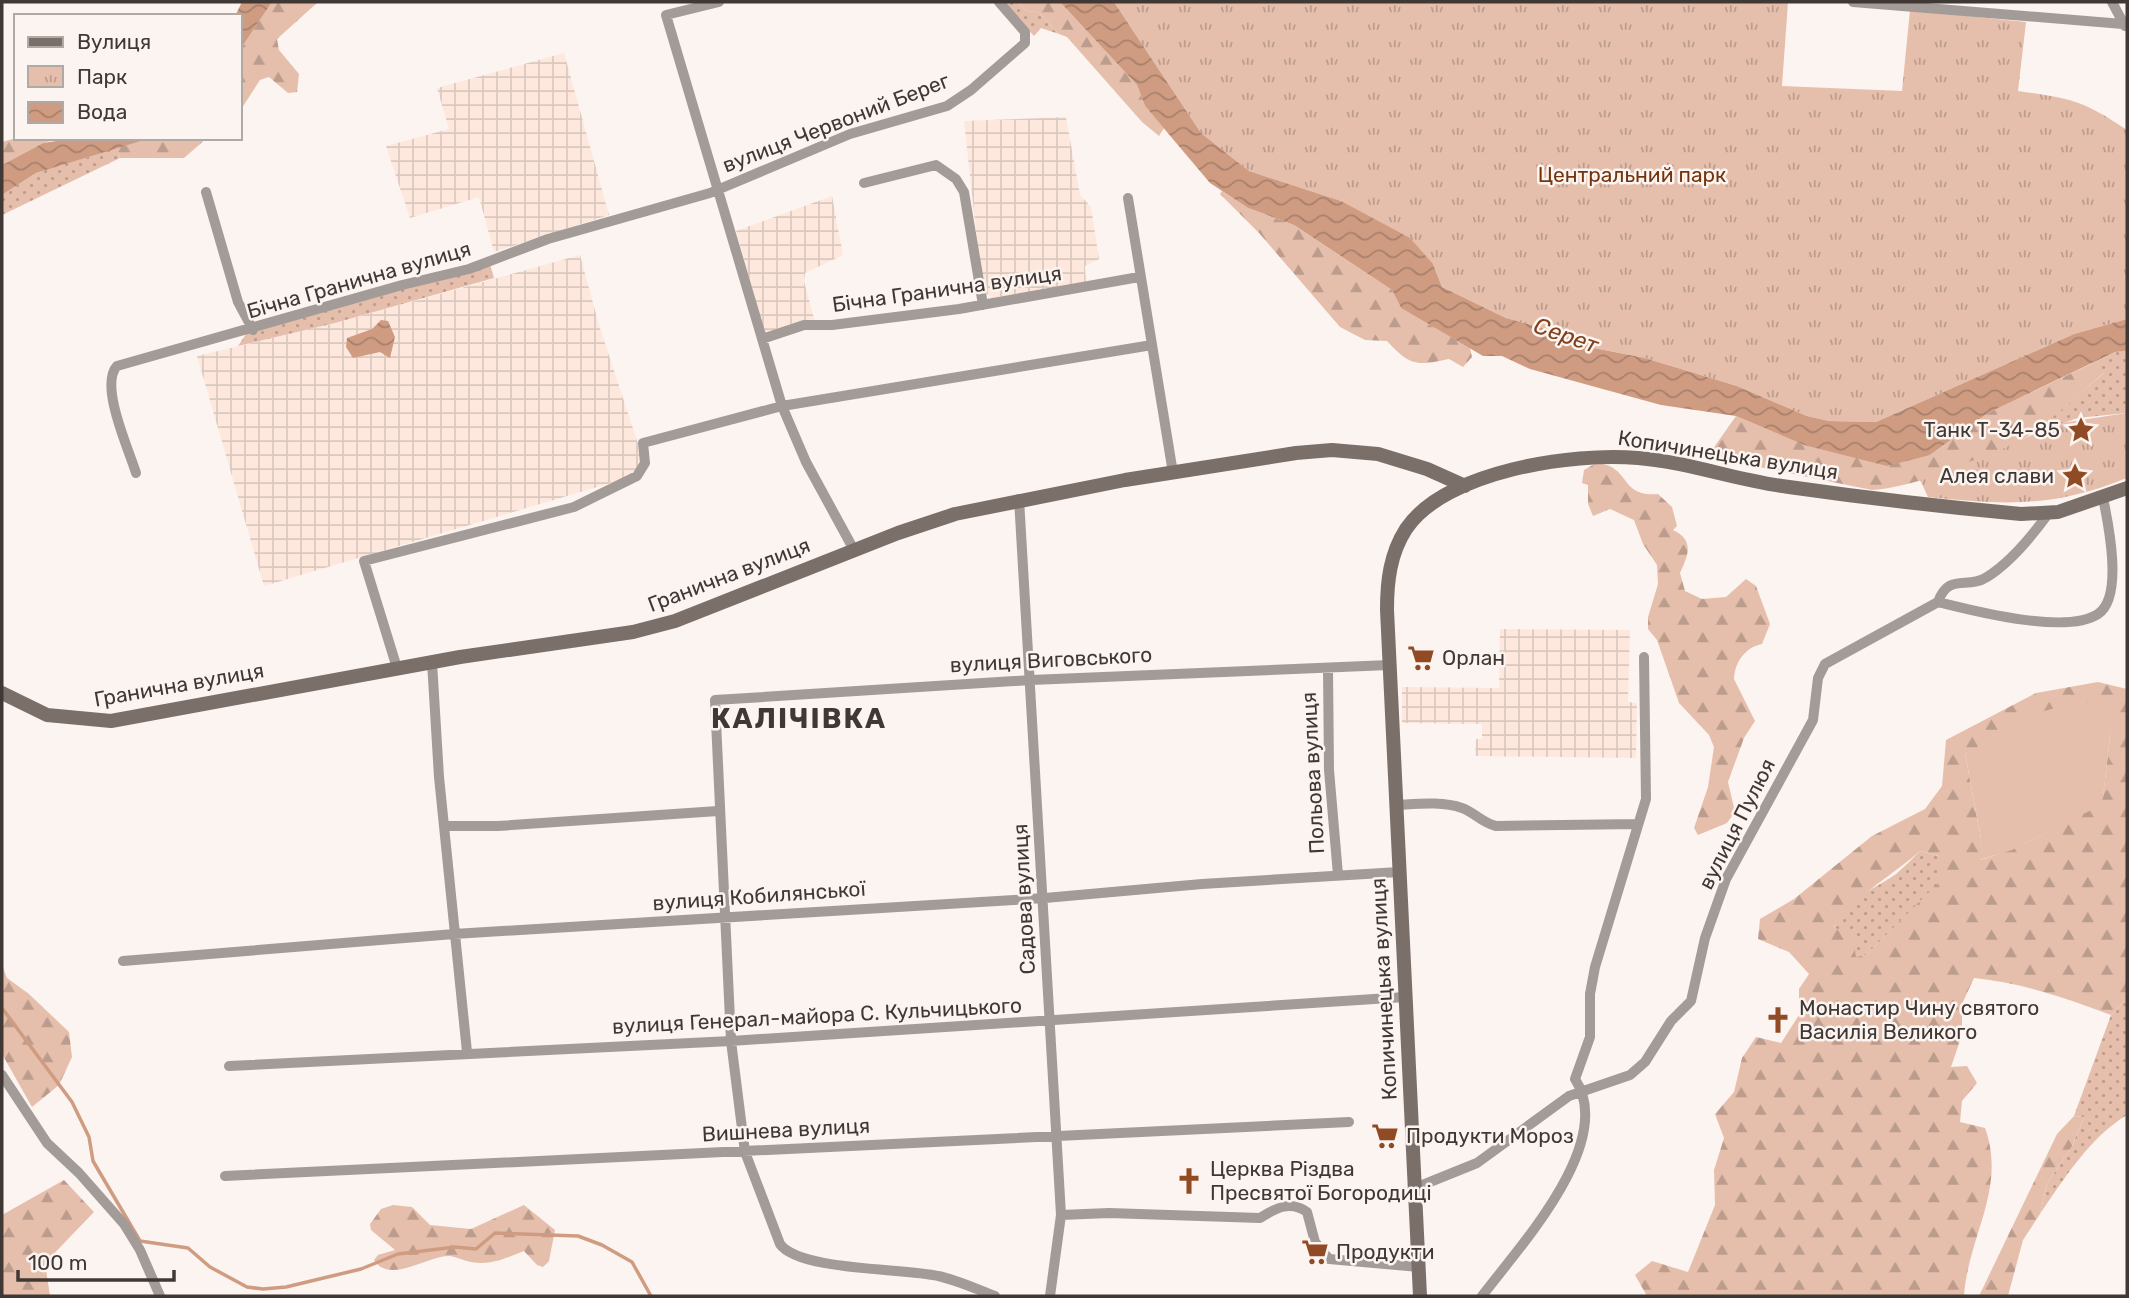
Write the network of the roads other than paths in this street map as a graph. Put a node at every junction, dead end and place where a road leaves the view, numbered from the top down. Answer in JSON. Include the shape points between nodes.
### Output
{"nodes":[{"id":1,"x":719,"y":2,"type":"edge"},
{"id":2,"x":999,"y":2,"type":"edge"},
{"id":3,"x":1853,"y":2,"type":"edge"},
{"id":4,"x":2112,"y":2,"type":"edge"},
{"id":5,"x":1899,"y":4,"type":"edge"},
{"id":6,"x":2125,"y":26,"type":"edge"},
{"id":7,"x":864,"y":183,"type":"dead end"},
{"id":8,"x":717,"y":190,"type":"junction"},
{"id":9,"x":206,"y":192,"type":"dead end"},
{"id":10,"x":1128,"y":198,"type":"dead end"},
{"id":11,"x":1139,"y":277,"type":"junction"},
{"id":12,"x":983,"y":305,"type":"junction"},
{"id":13,"x":253,"y":330,"type":"junction"},
{"id":14,"x":762,"y":339,"type":"junction"},
{"id":15,"x":1152,"y":345,"type":"junction"},
{"id":16,"x":782,"y":406,"type":"junction"},
{"id":17,"x":1174,"y":472,"type":"junction"},
{"id":18,"x":136,"y":473,"type":"dead end"},
{"id":19,"x":1465,"y":486,"type":"junction"},
{"id":20,"x":2127,"y":488,"type":"edge"},
{"id":21,"x":2103,"y":498,"type":"junction"},
{"id":22,"x":1019,"y":499,"type":"junction"},
{"id":23,"x":2048,"y":514,"type":"junction"},
{"id":24,"x":854,"y":550,"type":"junction"},
{"id":25,"x":1938,"y":602,"type":"junction"},
{"id":26,"x":1644,"y":657,"type":"dead end"},
{"id":27,"x":432,"y":662,"type":"junction"},
{"id":28,"x":1389,"y":665,"type":"junction"},
{"id":29,"x":397,"y":668,"type":"junction"},
{"id":30,"x":1328,"y":669,"type":"junction"},
{"id":31,"x":1031,"y":680,"type":"junction"},
{"id":32,"x":2,"y":693,"type":"edge"},
{"id":33,"x":1396,"y":805,"type":"junction"},
{"id":34,"x":718,"y":811,"type":"junction"},
{"id":35,"x":1638,"y":824,"type":"junction"},
{"id":36,"x":445,"y":826,"type":"junction"},
{"id":37,"x":1399,"y":872,"type":"junction"},
{"id":38,"x":1338,"y":875,"type":"junction"},
{"id":39,"x":1045,"y":898,"type":"junction"},
{"id":40,"x":723,"y":919,"type":"junction"},
{"id":41,"x":454,"y":934,"type":"junction"},
{"id":42,"x":123,"y":961,"type":"dead end"},
{"id":43,"x":1405,"y":998,"type":"junction"},
{"id":44,"x":1049,"y":1022,"type":"junction"},
{"id":45,"x":731,"y":1041,"type":"junction"},
{"id":46,"x":467,"y":1052,"type":"junction"},
{"id":47,"x":229,"y":1066,"type":"dead end"},
{"id":48,"x":2,"y":1074,"type":"edge"},
{"id":49,"x":1584,"y":1093,"type":"junction"},
{"id":50,"x":1349,"y":1122,"type":"dead end"},
{"id":51,"x":1057,"y":1137,"type":"junction"},
{"id":52,"x":745,"y":1152,"type":"junction"},
{"id":53,"x":225,"y":1176,"type":"dead end"},
{"id":54,"x":1415,"y":1188,"type":"junction"},
{"id":55,"x":1061,"y":1216,"type":"junction"},
{"id":56,"x":1419,"y":1267,"type":"junction"},
{"id":57,"x":160,"y":1296,"type":"edge"},
{"id":58,"x":995,"y":1296,"type":"edge"},
{"id":59,"x":1050,"y":1296,"type":"edge"},
{"id":60,"x":1420,"y":1296,"type":"edge"},
{"id":61,"x":1482,"y":1296,"type":"edge"}],
"edges":[{"from":1,"to":8,"type":"street","via":[[666,15]]},
{"from":2,"to":8,"type":"street","name":"вулиця Червоний Берег","via":[[1025,32],[1025,43],[956,101],[930,113],[850,134]]},
{"from":3,"to":5,"type":"street"},
{"from":4,"to":6,"type":"street"},
{"from":5,"to":6,"type":"street"},
{"from":7,"to":12,"type":"street","via":[[936,165],[956,179],[965,198]]},
{"from":8,"to":13,"type":"street","name":"Бічна Гранична вулиця","via":[[548,239],[469,270],[401,285]]},
{"from":8,"to":14,"type":"street"},
{"from":9,"to":13,"type":"street","via":[[238,302]]},
{"from":10,"to":11,"type":"street"},
{"from":11,"to":12,"type":"street","name":"Бічна Гранична вулиця"},
{"from":11,"to":15,"type":"street"},
{"from":12,"to":14,"type":"street","name":"Бічна Гранична вулиця","via":[[804,325]]},
{"from":13,"to":18,"type":"street","name":"Бічна Гранична вулиця","via":[[124,363],[113,370],[111,393]]},
{"from":14,"to":16,"type":"street"},
{"from":15,"to":16,"type":"street"},
{"from":15,"to":17,"type":"street"},
{"from":16,"to":24,"type":"street","via":[[806,462]]},
{"from":16,"to":29,"type":"street","via":[[643,443],[645,463],[638,476],[565,510],[364,561]]},
{"from":17,"to":19,"type":"main road","name":"Гранична вулиця","via":[[1296,453],[1350,451],[1397,458]]},
{"from":17,"to":22,"type":"main road","name":"Гранична вулиця"},
{"from":19,"to":23,"type":"main road","name":"Копичинецька вулиця","via":[[1555,463],[1622,457],[1786,487]]},
{"from":19,"to":28,"type":"main road","name":"Копичинецька вулиця","via":[[1419,513],[1395,551],[1388,580]]},
{"from":20,"to":21,"type":"main road","name":"Копичинецька вулиця"},
{"from":21,"to":23,"type":"main road","name":"Копичинецька вулиця"},
{"from":21,"to":25,"type":"street","via":[[2113,572],[2098,614],[2034,621]]},
{"from":22,"to":24,"type":"main road","name":"Гранична вулиця","via":[[930,522]]},
{"from":22,"to":31,"type":"street","name":"Садова вулиця"},
{"from":23,"to":25,"type":"street","name":"вулиця Пулюя","via":[[1991,574],[1982,580],[1950,584]]},
{"from":24,"to":27,"type":"main road","name":"Гранична вулиця","via":[[662,625]]},
{"from":25,"to":49,"type":"street","name":"вулиця Пулюя","via":[[1821,668],[1813,720],[1726,880],[1705,938],[1691,1002],[1630,1075]]},
{"from":26,"to":35,"type":"street","via":[[1646,799]]},
{"from":27,"to":29,"type":"main road","name":"Гранична вулиця"},
{"from":27,"to":36,"type":"street"},
{"from":28,"to":30,"type":"street","name":"вулиця Виговського"},
{"from":28,"to":33,"type":"main road","name":"Копичинецька вулиця"},
{"from":29,"to":32,"type":"main road","name":"Гранична вулиця","via":[[111,721],[47,715]]},
{"from":30,"to":31,"type":"street","name":"вулиця Виговського"},
{"from":30,"to":38,"type":"street","name":"Польова вулиця","via":[[1329,770]]},
{"from":31,"to":34,"type":"street","name":"вулиця Виговського","via":[[715,700]]},
{"from":31,"to":39,"type":"street","name":"Садова вулиця"},
{"from":33,"to":35,"type":"street","via":[[1464,808],[1496,826]]},
{"from":33,"to":37,"type":"main road","name":"Копичинецька вулиця"},
{"from":34,"to":36,"type":"street"},
{"from":34,"to":40,"type":"street"},
{"from":35,"to":49,"type":"street","via":[[1590,994],[1590,1037],[1575,1079]]},
{"from":36,"to":41,"type":"street"},
{"from":37,"to":38,"type":"street","name":"вулиця Кобилянської"},
{"from":37,"to":43,"type":"main road","name":"Копичинецька вулиця"},
{"from":38,"to":39,"type":"street","name":"вулиця Кобилянської"},
{"from":39,"to":40,"type":"street","name":"вулиця Кобилянської"},
{"from":39,"to":44,"type":"street","name":"Садова вулиця"},
{"from":40,"to":41,"type":"street","name":"вулиця Кобилянської"},
{"from":40,"to":45,"type":"street"},
{"from":41,"to":42,"type":"street","name":"вулиця Кобилянської"},
{"from":41,"to":46,"type":"street"},
{"from":43,"to":44,"type":"street","name":"вулиця Генерал-майора С. Кульчицького"},
{"from":43,"to":54,"type":"main road","name":"Копичинецька вулиця"},
{"from":44,"to":45,"type":"street","name":"вулиця Генерал-майора С. Кульчицького"},
{"from":44,"to":51,"type":"street","name":"Садова вулиця"},
{"from":45,"to":46,"type":"street","name":"вулиця Генерал-майора С. Кульчицького"},
{"from":45,"to":52,"type":"street"},
{"from":46,"to":47,"type":"street","name":"вулиця Генерал-майора С. Кульчицького"},
{"from":48,"to":57,"type":"street","via":[[47,1143],[124,1224]]},
{"from":49,"to":54,"type":"street","name":"вулиця Пулюя","via":[[1569,1096],[1477,1163]]},
{"from":49,"to":61,"type":"street","via":[[1583,1142],[1564,1183]]},
{"from":50,"to":51,"type":"street","name":"Вишнева вулиця"},
{"from":51,"to":52,"type":"street","name":"Вишнева вулиця"},
{"from":51,"to":55,"type":"street","name":"Садова вулиця"},
{"from":52,"to":53,"type":"street","name":"Вишнева вулиця"},
{"from":52,"to":58,"type":"street","via":[[779,1244],[789,1254],[938,1276]]},
{"from":54,"to":56,"type":"main road","name":"Копичинецька вулиця"},
{"from":55,"to":56,"type":"street","via":[[1260,1218],[1281,1207],[1295,1206],[1307,1212],[1315,1242],[1329,1259]]},
{"from":55,"to":59,"type":"street","name":"Садова вулиця"},
{"from":56,"to":60,"type":"main road","name":"Копичинецька вулиця"}]}
